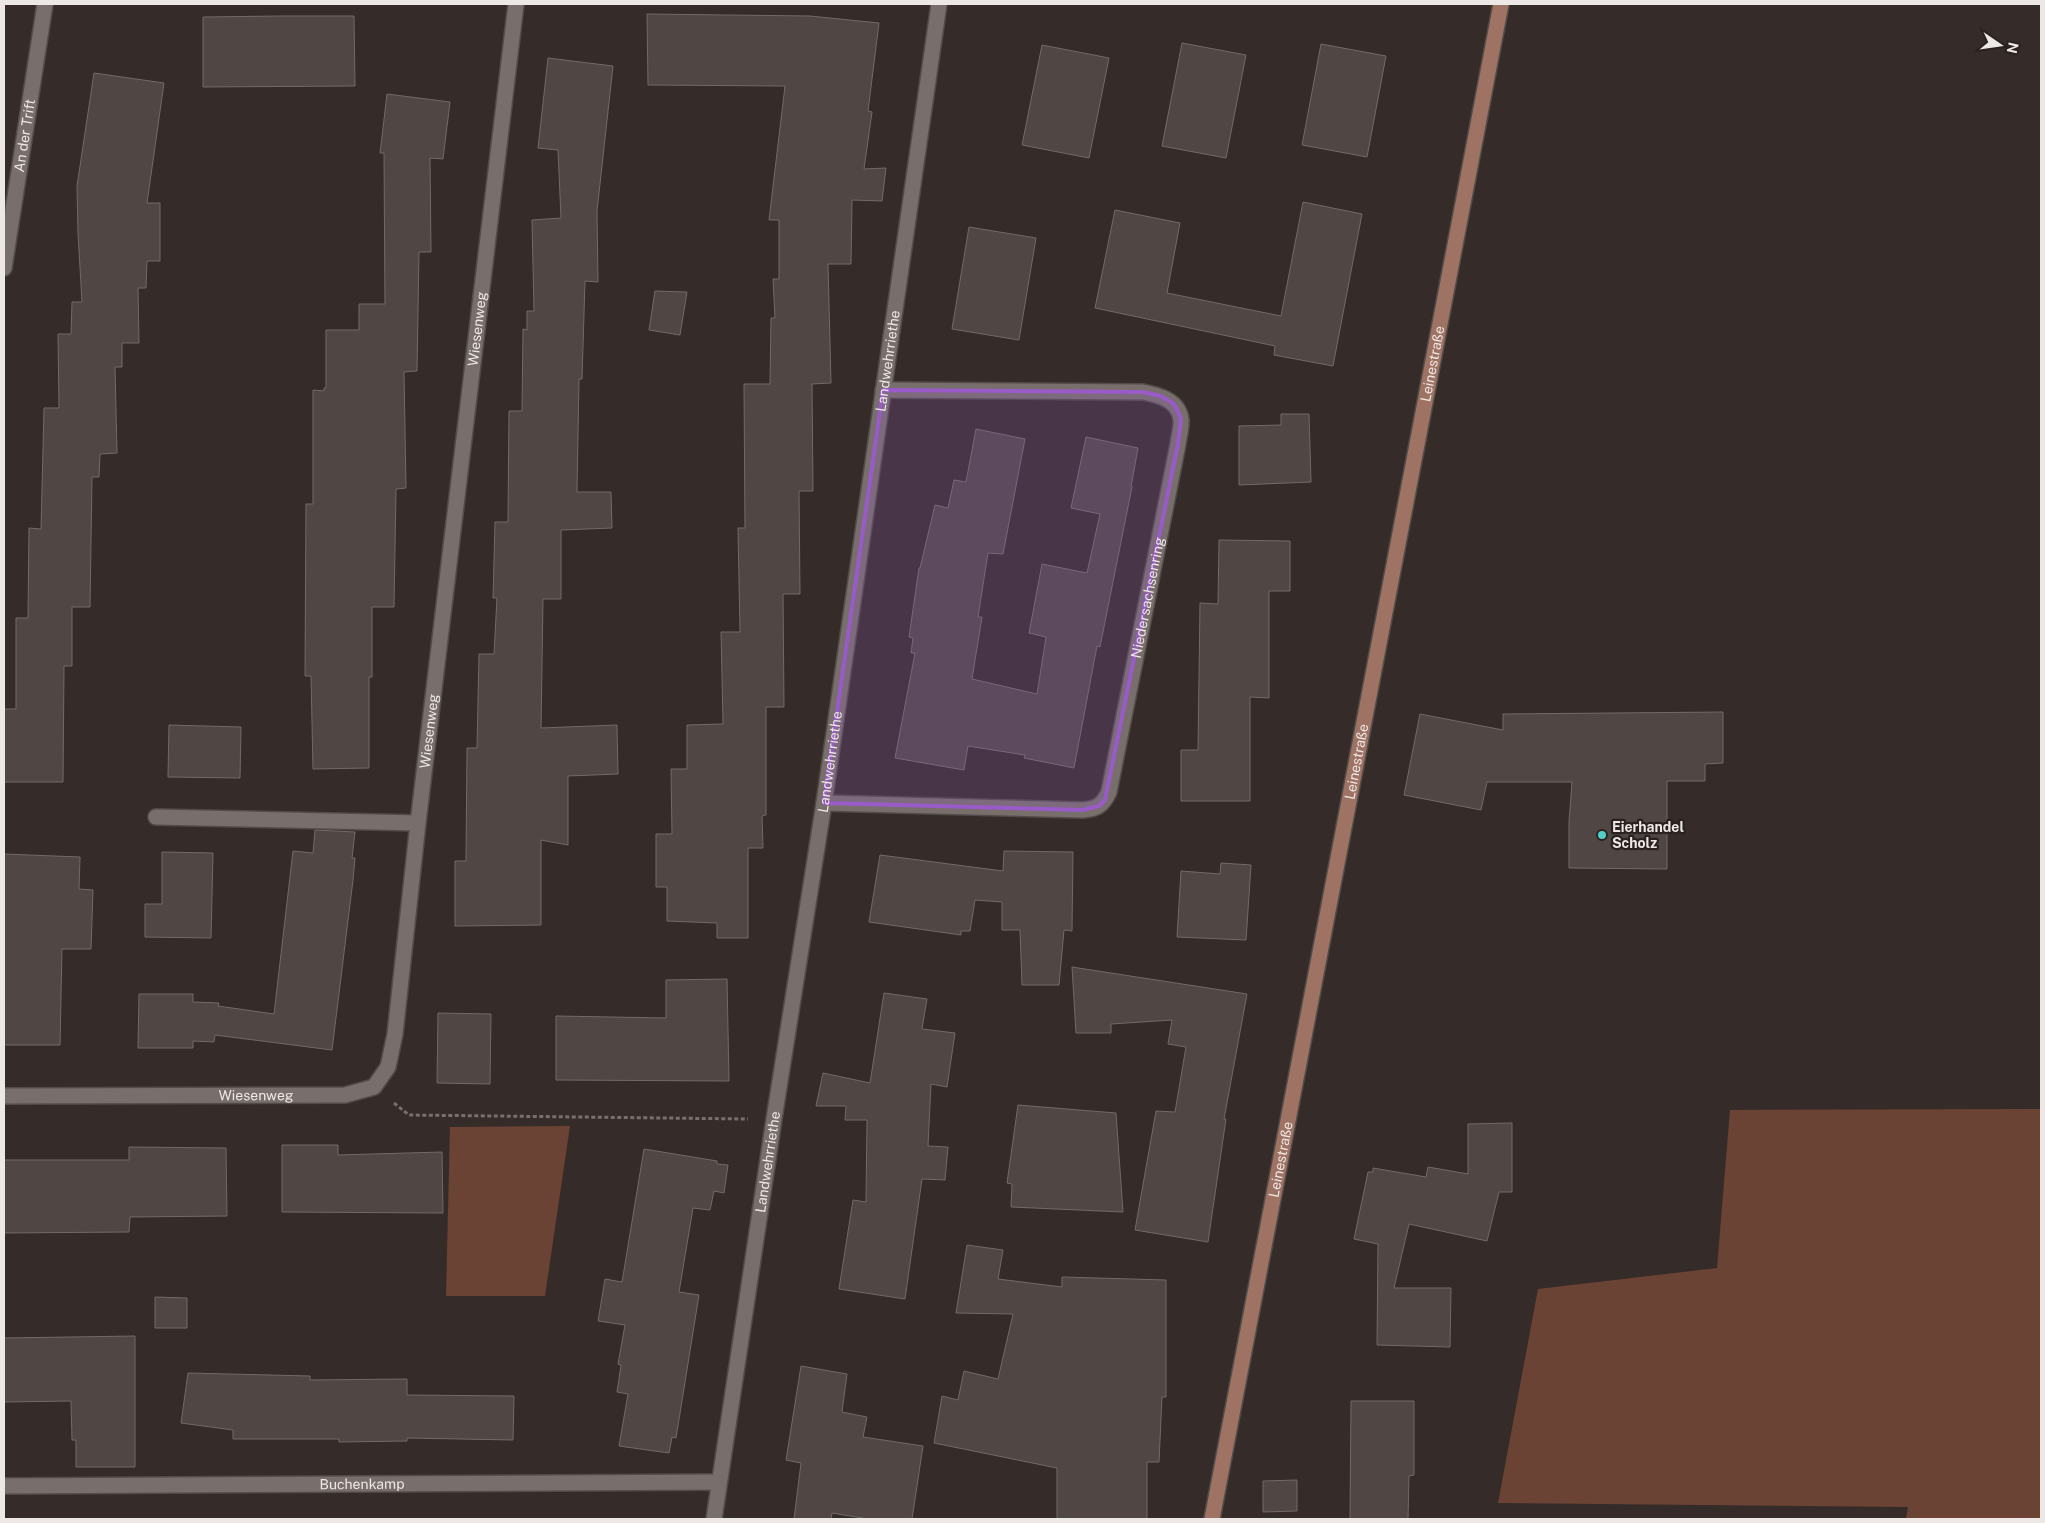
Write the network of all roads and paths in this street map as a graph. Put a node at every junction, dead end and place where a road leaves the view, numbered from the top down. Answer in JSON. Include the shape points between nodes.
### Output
{"nodes":[{"id":1,"x":45,"y":4,"type":"edge"},
{"id":2,"x":516,"y":4,"type":"edge"},
{"id":3,"x":939,"y":4,"type":"edge"},
{"id":4,"x":1501,"y":4,"type":"edge"},
{"id":5,"x":4,"y":268,"type":"edge"},
{"id":6,"x":883,"y":390,"type":"junction"},
{"id":7,"x":824,"y":803,"type":"junction"},
{"id":8,"x":156,"y":816,"type":"dead end"},
{"id":9,"x":418,"y":823,"type":"junction"},
{"id":10,"x":374,"y":1087,"type":"junction"},
{"id":11,"x":4,"y":1096,"type":"edge"},
{"id":12,"x":774,"y":1120,"type":"junction"},
{"id":13,"x":718,"y":1482,"type":"junction"},
{"id":14,"x":4,"y":1486,"type":"edge"},
{"id":15,"x":714,"y":1519,"type":"edge"},
{"id":16,"x":1212,"y":1519,"type":"edge"}],
"edges":[{"from":1,"to":5,"type":"street","name":"An der Trift"},
{"from":2,"to":9,"type":"street","name":"Wiesenweg"},
{"from":3,"to":6,"type":"street","name":"Landwehrriethe"},
{"from":4,"to":16,"type":"street","name":"Leinestraße"},
{"from":6,"to":7,"type":"street","name":"Landwehrriethe"},
{"from":6,"to":7,"type":"street","name":"Niedersachsenring","via":[[1143,392],[1161,396],[1174,404],[1181,418],[1178,444],[1106,800],[1099,806],[1083,810]]},
{"from":7,"to":12,"type":"street","name":"Landwehrriethe"},
{"from":8,"to":9,"type":"street"},
{"from":9,"to":10,"type":"street","name":"Wiesenweg","via":[[395,1034],[388,1067]]},
{"from":10,"to":11,"type":"street","name":"Wiesenweg","via":[[345,1095]]},
{"from":10,"to":12,"type":"path","via":[[409,1115]]},
{"from":12,"to":13,"type":"street","name":"Landwehrriethe"},
{"from":13,"to":14,"type":"street","name":"Buchenkamp"},
{"from":13,"to":15,"type":"street","name":"Landwehrriethe"}]}
